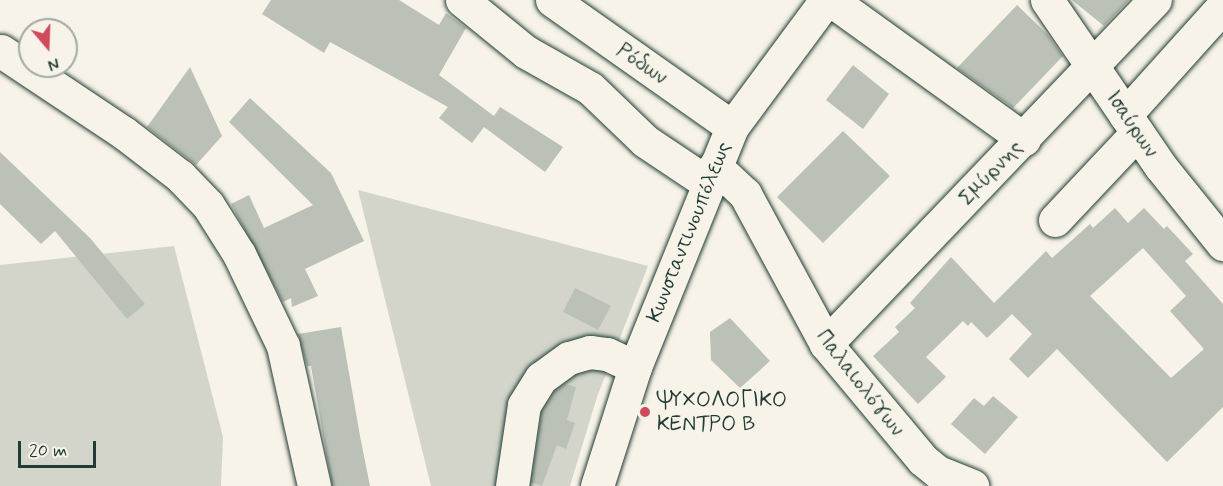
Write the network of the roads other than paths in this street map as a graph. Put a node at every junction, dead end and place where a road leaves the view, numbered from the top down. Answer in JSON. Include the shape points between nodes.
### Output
{"nodes":[{"id":1,"x":462,"y":0,"type":"edge"},
{"id":2,"x":552,"y":0,"type":"edge"},
{"id":3,"x":828,"y":0,"type":"edge"},
{"id":4,"x":1047,"y":0,"type":"edge"},
{"id":5,"x":1155,"y":0,"type":"edge"},
{"id":6,"x":1221,"y":15,"type":"edge"},
{"id":7,"x":1,"y":51,"type":"edge"},
{"id":8,"x":1094,"y":68,"type":"junction"},
{"id":9,"x":1131,"y":124,"type":"junction"},
{"id":10,"x":732,"y":127,"type":"junction"},
{"id":11,"x":1023,"y":139,"type":"junction"},
{"id":12,"x":711,"y":174,"type":"junction"},
{"id":13,"x":1055,"y":220,"type":"dead end"},
{"id":14,"x":1223,"y":244,"type":"edge"},
{"id":15,"x":826,"y":344,"type":"junction"},
{"id":16,"x":635,"y":367,"type":"junction"},
{"id":17,"x":314,"y":486,"type":"edge"},
{"id":18,"x":512,"y":486,"type":"edge"},
{"id":19,"x":597,"y":486,"type":"edge"},
{"id":20,"x":972,"y":486,"type":"edge"}],
"edges":[{"from":1,"to":12,"type":"street","name":"Παλαιολόγων","via":[[526,52],[590,88],[645,141]]},
{"from":2,"to":10,"type":"street","name":"Ρόδων"},
{"from":3,"to":10,"type":"street","name":"Κωνσταντινουπόλεως"},
{"from":3,"to":11,"type":"street"},
{"from":4,"to":8,"type":"street","name":"Ισαύρων"},
{"from":5,"to":8,"type":"street","name":"Σμύρνης"},
{"from":6,"to":9,"type":"street"},
{"from":7,"to":17,"type":"street","via":[[117,127],[172,170],[208,205],[243,262],[283,346]]},
{"from":8,"to":9,"type":"street","name":"Ισαύρων"},
{"from":8,"to":11,"type":"street","name":"Σμύρνης"},
{"from":9,"to":13,"type":"street"},
{"from":9,"to":14,"type":"street","name":"Ισαύρων"},
{"from":10,"to":12,"type":"street","name":"Κωνσταντινουπόλεως"},
{"from":11,"to":15,"type":"street","name":"Σμύρνης"},
{"from":12,"to":15,"type":"street","name":"Παλαιολόγων","via":[[745,194]]},
{"from":12,"to":16,"type":"street","name":"Κωνσταντινουπόλεως"},
{"from":15,"to":20,"type":"street","name":"Παλαιολόγων","via":[[923,460],[938,472]]},
{"from":16,"to":18,"type":"street","via":[[607,354],[590,352],[569,358],[542,378],[524,405]]},
{"from":16,"to":19,"type":"street","name":"Κωνσταντινουπόλεως"}]}
